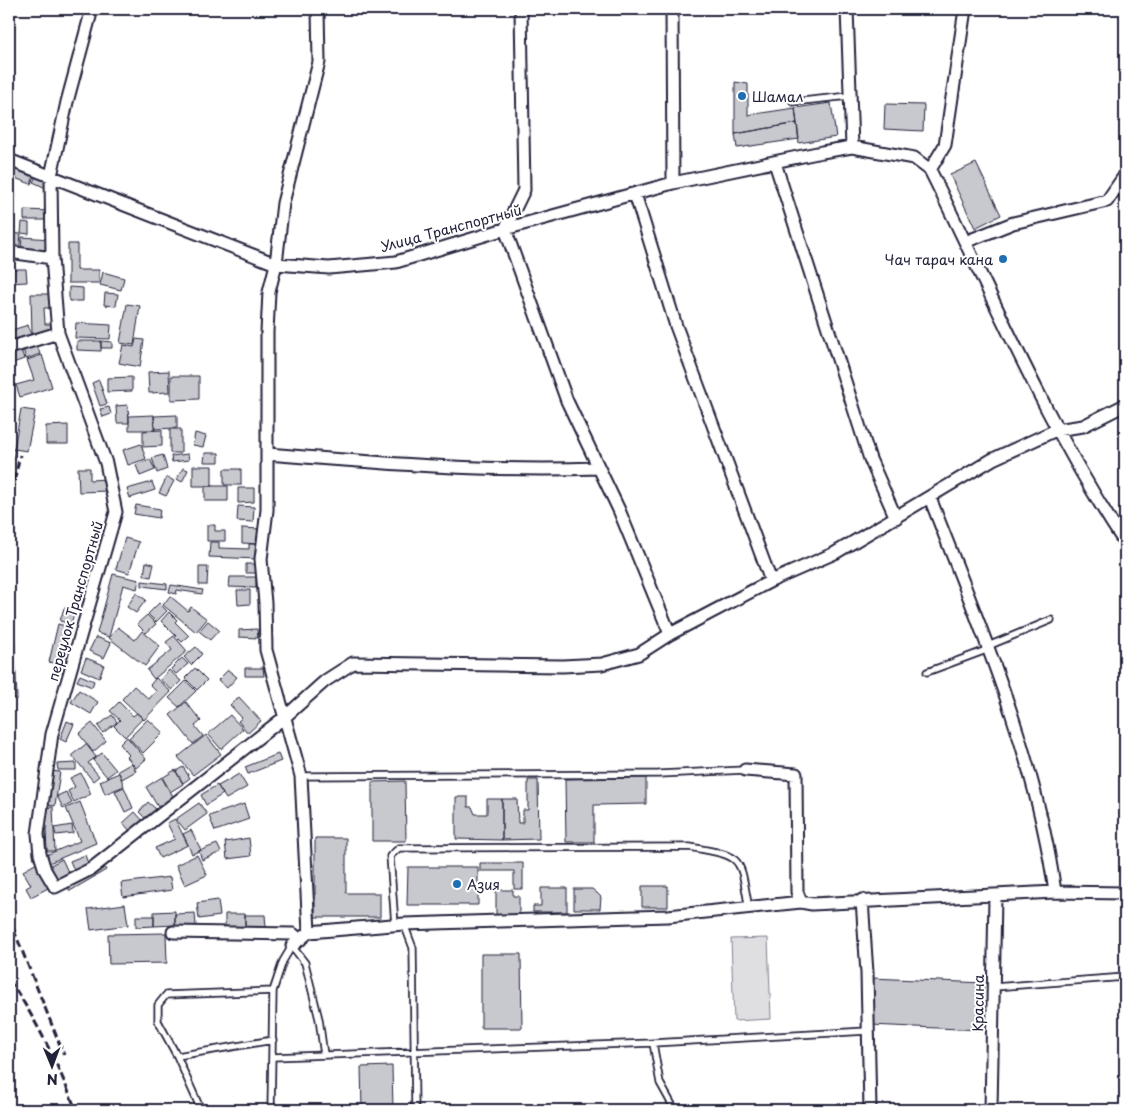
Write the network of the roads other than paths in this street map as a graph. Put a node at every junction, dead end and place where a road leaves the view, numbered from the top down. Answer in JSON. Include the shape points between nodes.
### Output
{"nodes":[{"id":1,"x":92,"y":9,"type":"edge"},
{"id":2,"x":318,"y":9,"type":"edge"},
{"id":3,"x":521,"y":9,"type":"edge"},
{"id":4,"x":672,"y":9,"type":"edge"},
{"id":5,"x":846,"y":9,"type":"edge"},
{"id":6,"x":965,"y":9,"type":"edge"},
{"id":7,"x":849,"y":96,"type":"junction"},
{"id":8,"x":793,"y":102,"type":"dead end"},
{"id":9,"x":852,"y":148,"type":"junction"},
{"id":10,"x":9,"y":160,"type":"edge"},
{"id":11,"x":775,"y":163,"type":"junction"},
{"id":12,"x":930,"y":170,"type":"junction"},
{"id":13,"x":1125,"y":175,"type":"edge"},
{"id":14,"x":51,"y":176,"type":"junction"},
{"id":15,"x":673,"y":184,"type":"junction"},
{"id":16,"x":635,"y":194,"type":"junction"},
{"id":17,"x":505,"y":229,"type":"junction"},
{"id":18,"x":965,"y":242,"type":"junction"},
{"id":19,"x":9,"y":252,"type":"edge"},
{"id":20,"x":52,"y":258,"type":"junction"},
{"id":21,"x":276,"y":264,"type":"junction"},
{"id":22,"x":58,"y":333,"type":"junction"},
{"id":23,"x":9,"y":348,"type":"edge"},
{"id":24,"x":1125,"y":405,"type":"edge"},
{"id":25,"x":1056,"y":430,"type":"junction"},
{"id":26,"x":268,"y":454,"type":"junction"},
{"id":27,"x":598,"y":468,"type":"junction"},
{"id":28,"x":930,"y":498,"type":"junction"},
{"id":29,"x":896,"y":518,"type":"junction"},
{"id":30,"x":1125,"y":543,"type":"edge"},
{"id":31,"x":770,"y":581,"type":"junction"},
{"id":32,"x":1051,"y":620,"type":"dead end"},
{"id":33,"x":670,"y":634,"type":"junction"},
{"id":34,"x":989,"y":648,"type":"junction"},
{"id":35,"x":927,"y":672,"type":"dead end"},
{"id":36,"x":286,"y":716,"type":"junction"},
{"id":37,"x":745,"y":770,"type":"joint"},
{"id":38,"x":301,"y":776,"type":"junction"},
{"id":39,"x":1055,"y":892,"type":"junction"},
{"id":40,"x":1125,"y":893,"type":"edge"},
{"id":41,"x":996,"y":897,"type":"junction"},
{"id":42,"x":862,"y":900,"type":"junction"},
{"id":43,"x":801,"y":902,"type":"junction"},
{"id":44,"x":749,"y":909,"type":"junction"},
{"id":45,"x":400,"y":925,"type":"junction"},
{"id":46,"x":173,"y":932,"type":"dead end"},
{"id":47,"x":310,"y":932,"type":"junction"},
{"id":48,"x":296,"y":943,"type":"junction"},
{"id":49,"x":1125,"y":977,"type":"edge"},
{"id":50,"x":994,"y":986,"type":"junction"},
{"id":51,"x":273,"y":991,"type":"junction"},
{"id":52,"x":867,"y":1031,"type":"junction"},
{"id":53,"x":273,"y":1040,"type":"junction"},
{"id":54,"x":653,"y":1043,"type":"junction"},
{"id":55,"x":414,"y":1053,"type":"junction"},
{"id":56,"x":324,"y":1055,"type":"junction"},
{"id":57,"x":177,"y":1056,"type":"junction"},
{"id":58,"x":273,"y":1057,"type":"junction"},
{"id":59,"x":201,"y":1110,"type":"edge"},
{"id":60,"x":271,"y":1110,"type":"edge"},
{"id":61,"x":415,"y":1110,"type":"edge"},
{"id":62,"x":675,"y":1110,"type":"edge"},
{"id":63,"x":870,"y":1110,"type":"edge"},
{"id":64,"x":991,"y":1110,"type":"edge"}],
"edges":[{"from":1,"to":14,"type":"street","name":"переулок Транспортный"},
{"from":2,"to":21,"type":"street","via":[[319,62],[283,204]]},
{"from":3,"to":17,"type":"street","via":[[524,190]]},
{"from":4,"to":15,"type":"street"},
{"from":5,"to":7,"type":"street"},
{"from":6,"to":12,"type":"street","via":[[945,144]]},
{"from":7,"to":8,"type":"lane"},
{"from":7,"to":9,"type":"street"},
{"from":9,"to":11,"type":"street","name":"Улица Транспортный"},
{"from":9,"to":12,"type":"street","via":[[914,158]]},
{"from":10,"to":14,"type":"street","name":"Улица Транспортный"},
{"from":11,"to":15,"type":"street","name":"Улица Транспортный"},
{"from":11,"to":29,"type":"street","via":[[870,459]]},
{"from":12,"to":18,"type":"street"},
{"from":13,"to":18,"type":"street","via":[[1107,201],[1012,223]]},
{"from":14,"to":20,"type":"street","name":"переулок Транспортный"},
{"from":14,"to":21,"type":"street","name":"Улица Транспортный"},
{"from":15,"to":16,"type":"street","name":"Улица Транспортный"},
{"from":16,"to":17,"type":"street","name":"Улица Транспортный"},
{"from":16,"to":31,"type":"street","via":[[676,326]]},
{"from":17,"to":21,"type":"street","name":"Улица Транспортный","via":[[396,262],[329,268]]},
{"from":17,"to":27,"type":"street","via":[[567,401]]},
{"from":18,"to":25,"type":"street"},
{"from":19,"to":20,"type":"street"},
{"from":20,"to":22,"type":"street","name":"переулок Транспортный"},
{"from":21,"to":26,"type":"street","via":[[269,292],[267,332]]},
{"from":22,"to":23,"type":"street"},
{"from":22,"to":36,"type":"street","name":"переулок Транспортный","via":[[106,463],[116,512],[52,734],[38,834],[45,870],[55,887],[91,870]]},
{"from":24,"to":25,"type":"street","via":[[1083,426]]},
{"from":25,"to":28,"type":"street","via":[[993,459]]},
{"from":25,"to":30,"type":"street"},
{"from":26,"to":27,"type":"street","via":[[455,469],[527,471]]},
{"from":26,"to":36,"type":"street","via":[[267,510],[260,559],[266,650]]},
{"from":27,"to":33,"type":"street","via":[[619,510]]},
{"from":28,"to":29,"type":"street"},
{"from":28,"to":34,"type":"street"},
{"from":29,"to":31,"type":"street","via":[[835,553]]},
{"from":31,"to":33,"type":"street"},
{"from":32,"to":34,"type":"lane"},
{"from":33,"to":36,"type":"street","via":[[639,654],[602,664],[353,663],[325,681]]},
{"from":34,"to":35,"type":"lane"},
{"from":34,"to":39,"type":"street","via":[[1046,836]]},
{"from":36,"to":38,"type":"street"},
{"from":37,"to":38,"type":"lane","via":[[659,774]]},
{"from":37,"to":43,"type":"street","via":[[796,774],[797,892]]},
{"from":38,"to":47,"type":"street"},
{"from":39,"to":40,"type":"street"},
{"from":39,"to":41,"type":"street"},
{"from":41,"to":42,"type":"street"},
{"from":41,"to":50,"type":"street","name":"Красина"},
{"from":42,"to":43,"type":"street"},
{"from":42,"to":52,"type":"street"},
{"from":43,"to":44,"type":"street"},
{"from":44,"to":45,"type":"street","via":[[668,916]]},
{"from":44,"to":45,"type":"lane","via":[[741,866],[734,856],[690,847],[399,848],[390,856]]},
{"from":45,"to":47,"type":"street"},
{"from":45,"to":55,"type":"lane","via":[[413,948]]},
{"from":46,"to":48,"type":"street","via":[[293,934]]},
{"from":47,"to":48,"type":"street"},
{"from":48,"to":51,"type":"lane","via":[[283,961]]},
{"from":48,"to":56,"type":"lane","via":[[306,963]]},
{"from":49,"to":50,"type":"lane"},
{"from":50,"to":64,"type":"street","name":"Красина"},
{"from":51,"to":53,"type":"lane"},
{"from":51,"to":57,"type":"lane","via":[[166,995],[158,1005],[158,1021]]},
{"from":52,"to":54,"type":"lane"},
{"from":52,"to":63,"type":"street"},
{"from":53,"to":57,"type":"lane"},
{"from":53,"to":58,"type":"lane"},
{"from":54,"to":55,"type":"lane"},
{"from":54,"to":62,"type":"lane","via":[[660,1083]]},
{"from":55,"to":56,"type":"lane"},
{"from":55,"to":61,"type":"lane"},
{"from":56,"to":58,"type":"lane"},
{"from":57,"to":59,"type":"lane"},
{"from":58,"to":60,"type":"lane"}]}
